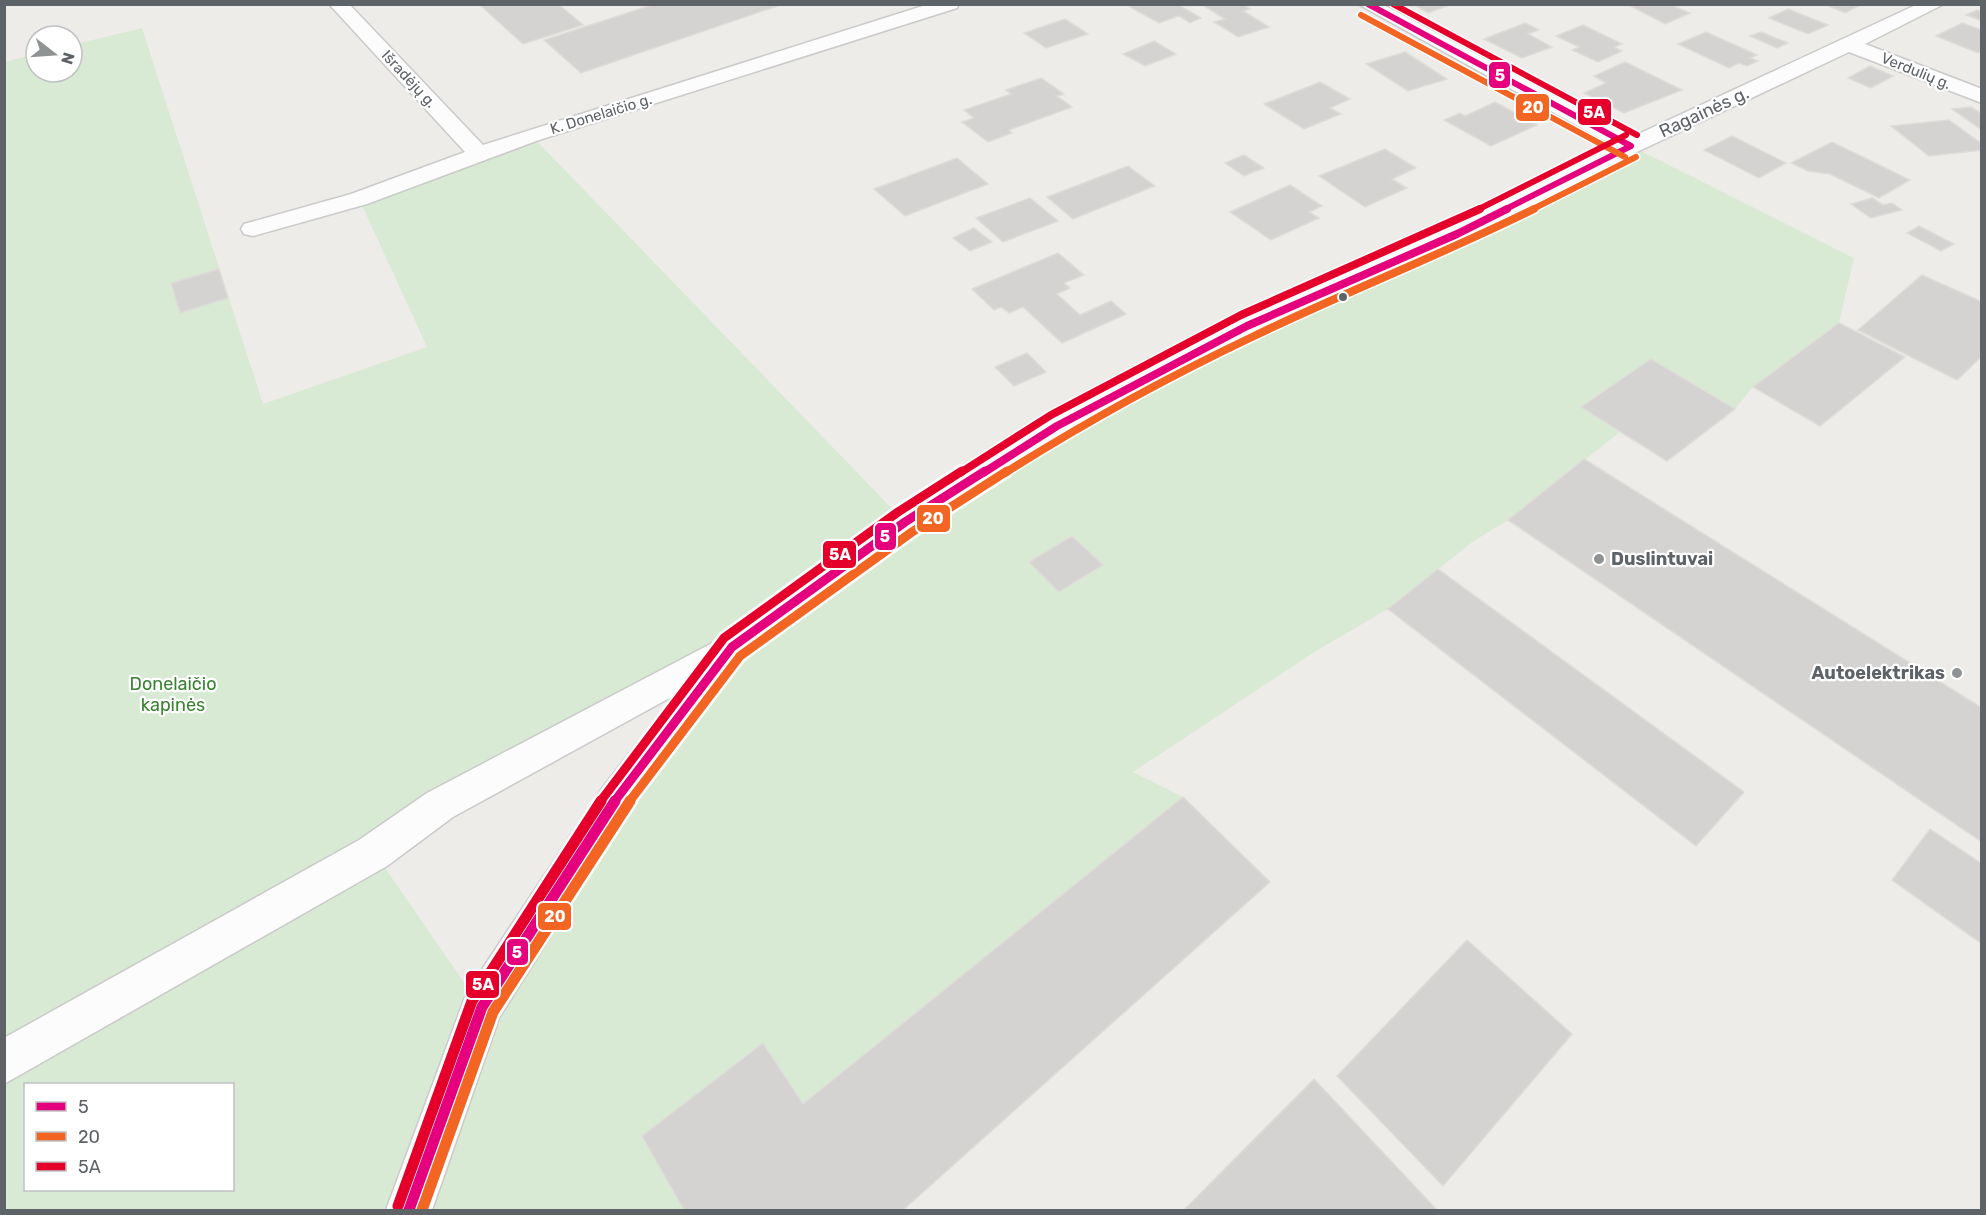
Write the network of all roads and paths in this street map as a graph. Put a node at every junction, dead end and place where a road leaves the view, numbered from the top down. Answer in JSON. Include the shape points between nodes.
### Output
{"nodes":[{"id":1,"x":338,"y":4,"type":"edge"},
{"id":2,"x":950,"y":4,"type":"edge"},
{"id":3,"x":1367,"y":4,"type":"edge"},
{"id":4,"x":1935,"y":4,"type":"edge"},
{"id":5,"x":1850,"y":45,"type":"junction"},
{"id":6,"x":1982,"y":97,"type":"edge"},
{"id":7,"x":1632,"y":146,"type":"junction"},
{"id":8,"x":480,"y":154,"type":"junction"},
{"id":9,"x":254,"y":230,"type":"dead end"},
{"id":10,"x":732,"y":647,"type":"junction"},
{"id":11,"x":4,"y":1062,"type":"edge"},
{"id":12,"x":409,"y":1210,"type":"edge"}],
"edges":[{"from":1,"to":8,"type":"street","name":"Išradėjų g."},
{"from":2,"to":8,"type":"street","name":"K. Donelaičio g."},
{"from":3,"to":7,"type":"street"},
{"from":4,"to":5,"type":"street","name":"Ragainės g."},
{"from":5,"to":6,"type":"street","name":"Verdulių g."},
{"from":5,"to":7,"type":"street","name":"Ragainės g."},
{"from":7,"to":10,"type":"street","name":"Ragainės g.","via":[[1457,234],[1247,326],[1057,426],[905,522]]},
{"from":8,"to":9,"type":"street","name":"K. Donelaičio g.","via":[[359,199]]},
{"from":10,"to":11,"type":"street","via":[[440,805],[374,853]]},
{"from":10,"to":12,"type":"street","name":"Ragainės g.","via":[[616,799],[482,1007]]}]}
